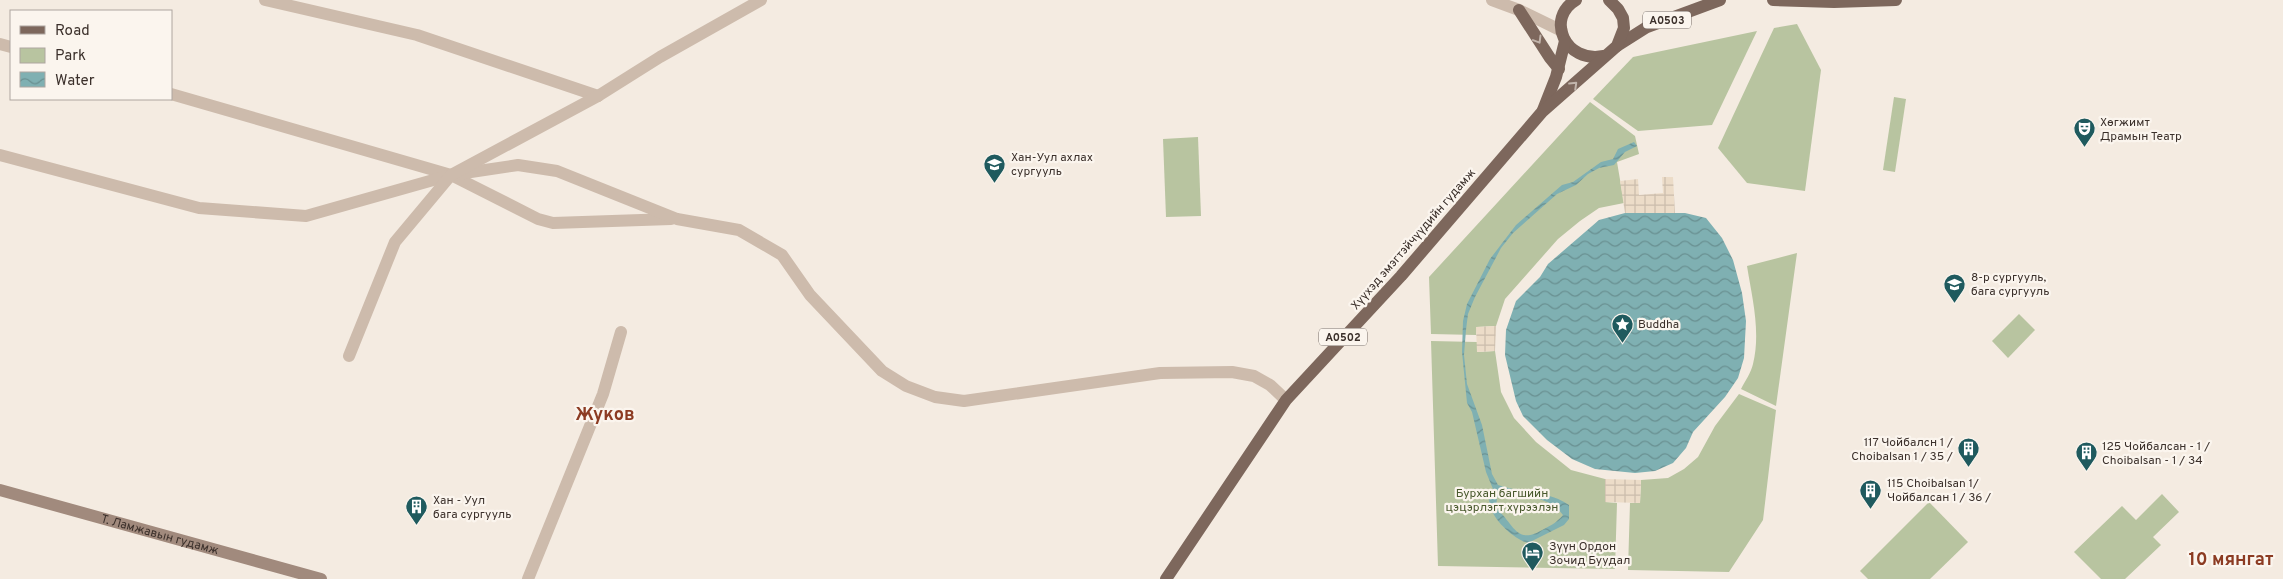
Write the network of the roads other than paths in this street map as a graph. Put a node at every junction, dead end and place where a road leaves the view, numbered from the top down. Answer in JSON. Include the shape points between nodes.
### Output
{"nodes":[{"id":1,"x":265,"y":0,"type":"edge"},
{"id":2,"x":761,"y":0,"type":"edge"},
{"id":3,"x":1492,"y":0,"type":"edge"},
{"id":4,"x":1576,"y":0,"type":"edge"},
{"id":5,"x":1609,"y":0,"type":"edge"},
{"id":6,"x":1720,"y":0,"type":"edge"},
{"id":7,"x":1775,"y":0,"type":"edge"},
{"id":8,"x":1896,"y":0,"type":"edge"},
{"id":9,"x":1519,"y":10,"type":"junction"},
{"id":10,"x":1563,"y":36,"type":"junction"},
{"id":11,"x":1617,"y":46,"type":"junction"},
{"id":12,"x":1604,"y":56,"type":"junction"},
{"id":13,"x":1559,"y":69,"type":"junction"},
{"id":14,"x":172,"y":94,"type":"edge"},
{"id":15,"x":598,"y":96,"type":"junction"},
{"id":16,"x":1542,"y":112,"type":"junction"},
{"id":17,"x":0,"y":155,"type":"edge"},
{"id":18,"x":451,"y":175,"type":"junction"},
{"id":19,"x":677,"y":219,"type":"junction"},
{"id":20,"x":621,"y":332,"type":"dead end"},
{"id":21,"x":349,"y":356,"type":"dead end"},
{"id":22,"x":1286,"y":400,"type":"junction"},
{"id":23,"x":0,"y":490,"type":"edge"},
{"id":24,"x":321,"y":579,"type":"edge"},
{"id":25,"x":528,"y":579,"type":"edge"},
{"id":26,"x":1166,"y":579,"type":"edge"}],
"edges":[{"from":1,"to":15,"type":"street","via":[[417,35]]},
{"from":2,"to":15,"type":"street"},
{"from":3,"to":9,"type":"street"},
{"from":4,"to":10,"type":"main road","name":"Хүүхэд эмэгтэйчүүдийн гудамж","number":"A0502","via":[[1565,11]]},
{"from":5,"to":11,"type":"main road","via":[[1623,18],[1624,28]]},
{"from":6,"to":11,"type":"main road","name":"Хүүхэд эмэгтэйчүүдийн гудамж","number":"A0503","via":[[1648,27]]},
{"from":7,"to":8,"type":"main road"},
{"from":9,"to":10,"type":"street"},
{"from":9,"to":13,"type":"main road","one_way":true},
{"from":10,"to":12,"type":"main road","via":[[1570,48],[1586,57]]},
{"from":10,"to":13,"type":"main road","name":"Хүүхэд эмэгтэйчүүдийн гудамж","number":"A0502"},
{"from":11,"to":12,"type":"main road","name":"Хүүхэд эмэгтэйчүүдийн гудамж","number":"A0502"},
{"from":16,"to":12,"type":"main road","name":"Хүүхэд эмэгтэйчүүдийн гудамж","number":"A0502","one_way":true},
{"from":13,"to":16,"type":"main road","name":"Хүүхэд эмэгтэйчүүдийн гудамж","number":"A0502"},
{"from":14,"to":18,"type":"street"},
{"from":15,"to":18,"type":"street"},
{"from":16,"to":22,"type":"main road","name":"Хүүхэд эмэгтэйчүүдийн гудамж","number":"A0502","via":[[1401,276]]},
{"from":17,"to":18,"type":"street","via":[[199,208],[306,216]]},
{"from":18,"to":19,"type":"street","via":[[518,165],[557,171]]},
{"from":18,"to":19,"type":"street","via":[[553,224]]},
{"from":18,"to":21,"type":"street","via":[[395,242]]},
{"from":19,"to":22,"type":"street","via":[[739,230],[782,255],[810,295],[882,372],[935,397],[964,401],[1160,373],[1232,372],[1254,376]]},
{"from":20,"to":25,"type":"street","via":[[603,394]]},
{"from":22,"to":26,"type":"main road","name":"Хүүхэд эмэгтэйчүүдийн гудамж","number":"A0502"},
{"from":23,"to":24,"type":"street","name":"Т. Ламжавын гудамж"}]}
